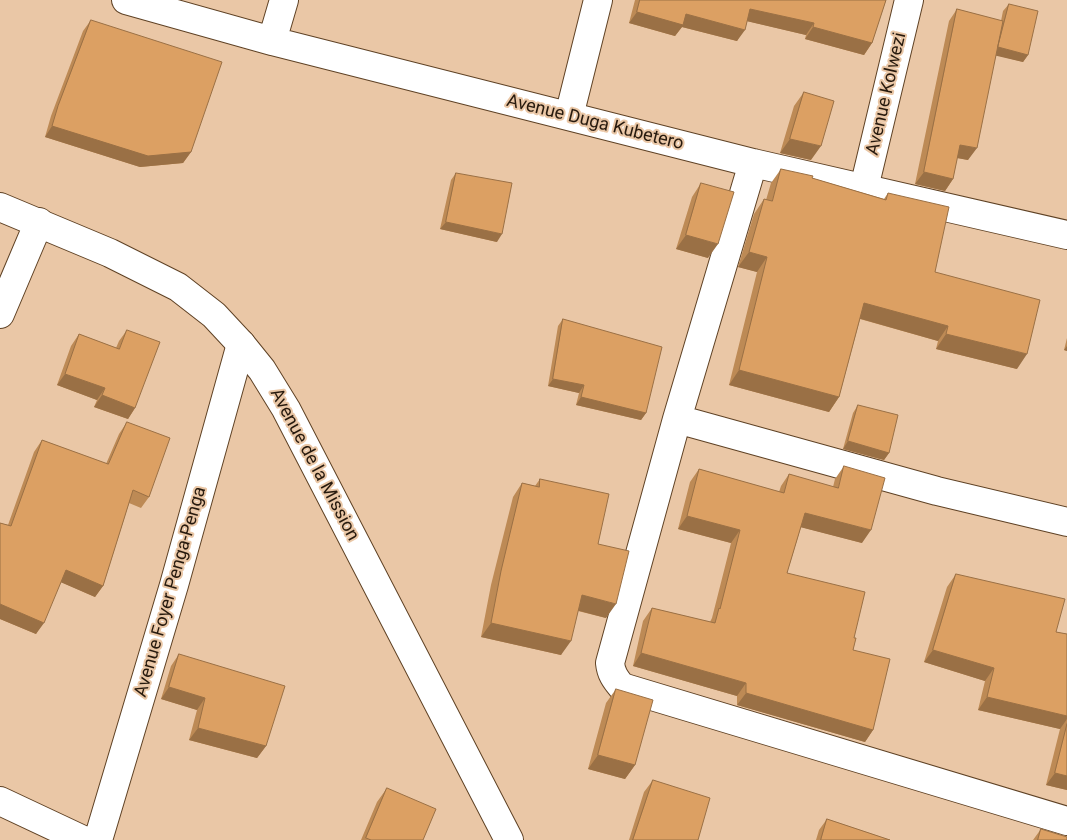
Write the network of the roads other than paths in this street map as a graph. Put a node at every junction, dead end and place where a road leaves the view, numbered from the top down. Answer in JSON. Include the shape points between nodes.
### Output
{"nodes":[{"id":1,"x":126,"y":0,"type":"edge"},
{"id":2,"x":284,"y":0,"type":"edge"},
{"id":3,"x":598,"y":0,"type":"edge"},
{"id":4,"x":909,"y":0,"type":"edge"},
{"id":5,"x":272,"y":41,"type":"junction"},
{"id":6,"x":569,"y":116,"type":"junction"},
{"id":7,"x":753,"y":163,"type":"junction"},
{"id":8,"x":864,"y":188,"type":"junction"},
{"id":9,"x":0,"y":207,"type":"edge"},
{"id":10,"x":39,"y":222,"type":"junction"},
{"id":11,"x":1067,"y":236,"type":"edge"},
{"id":12,"x":0,"y":314,"type":"edge"},
{"id":13,"x":241,"y":344,"type":"junction"},
{"id":14,"x":678,"y":419,"type":"junction"},
{"id":15,"x":1067,"y":522,"type":"edge"},
{"id":16,"x":0,"y":801,"type":"edge"},
{"id":17,"x":1067,"y":821,"type":"edge"},
{"id":18,"x":83,"y":840,"type":"edge"},
{"id":19,"x":98,"y":840,"type":"edge"},
{"id":20,"x":508,"y":840,"type":"edge"}],
"edges":[{"from":1,"to":5,"type":"street","name":"Avenue Duga Kubetero"},
{"from":2,"to":5,"type":"street"},
{"from":3,"to":6,"type":"street"},
{"from":4,"to":8,"type":"street","name":"Avenue Kolwezi"},
{"from":5,"to":6,"type":"street","name":"Avenue Duga Kubetero"},
{"from":6,"to":7,"type":"street","name":"Avenue Duga Kubetero"},
{"from":7,"to":8,"type":"street","name":"Avenue Duga Kubetero"},
{"from":7,"to":14,"type":"street"},
{"from":8,"to":11,"type":"street","name":"Avenue Duga Kubetero"},
{"from":9,"to":10,"type":"street","name":"Avenue de la Mission"},
{"from":10,"to":12,"type":"street"},
{"from":10,"to":13,"type":"street","name":"Avenue de la Mission","via":[[178,287],[214,315]]},
{"from":13,"to":19,"type":"street","name":"Avenue Foyer Penga-Penga","via":[[174,586]]},
{"from":13,"to":20,"type":"street","name":"Avenue de la Mission","via":[[286,409]]},
{"from":14,"to":15,"type":"street","via":[[937,491]]},
{"from":14,"to":17,"type":"street","via":[[610,663],[615,680],[622,687]]},
{"from":16,"to":18,"type":"street"}]}
